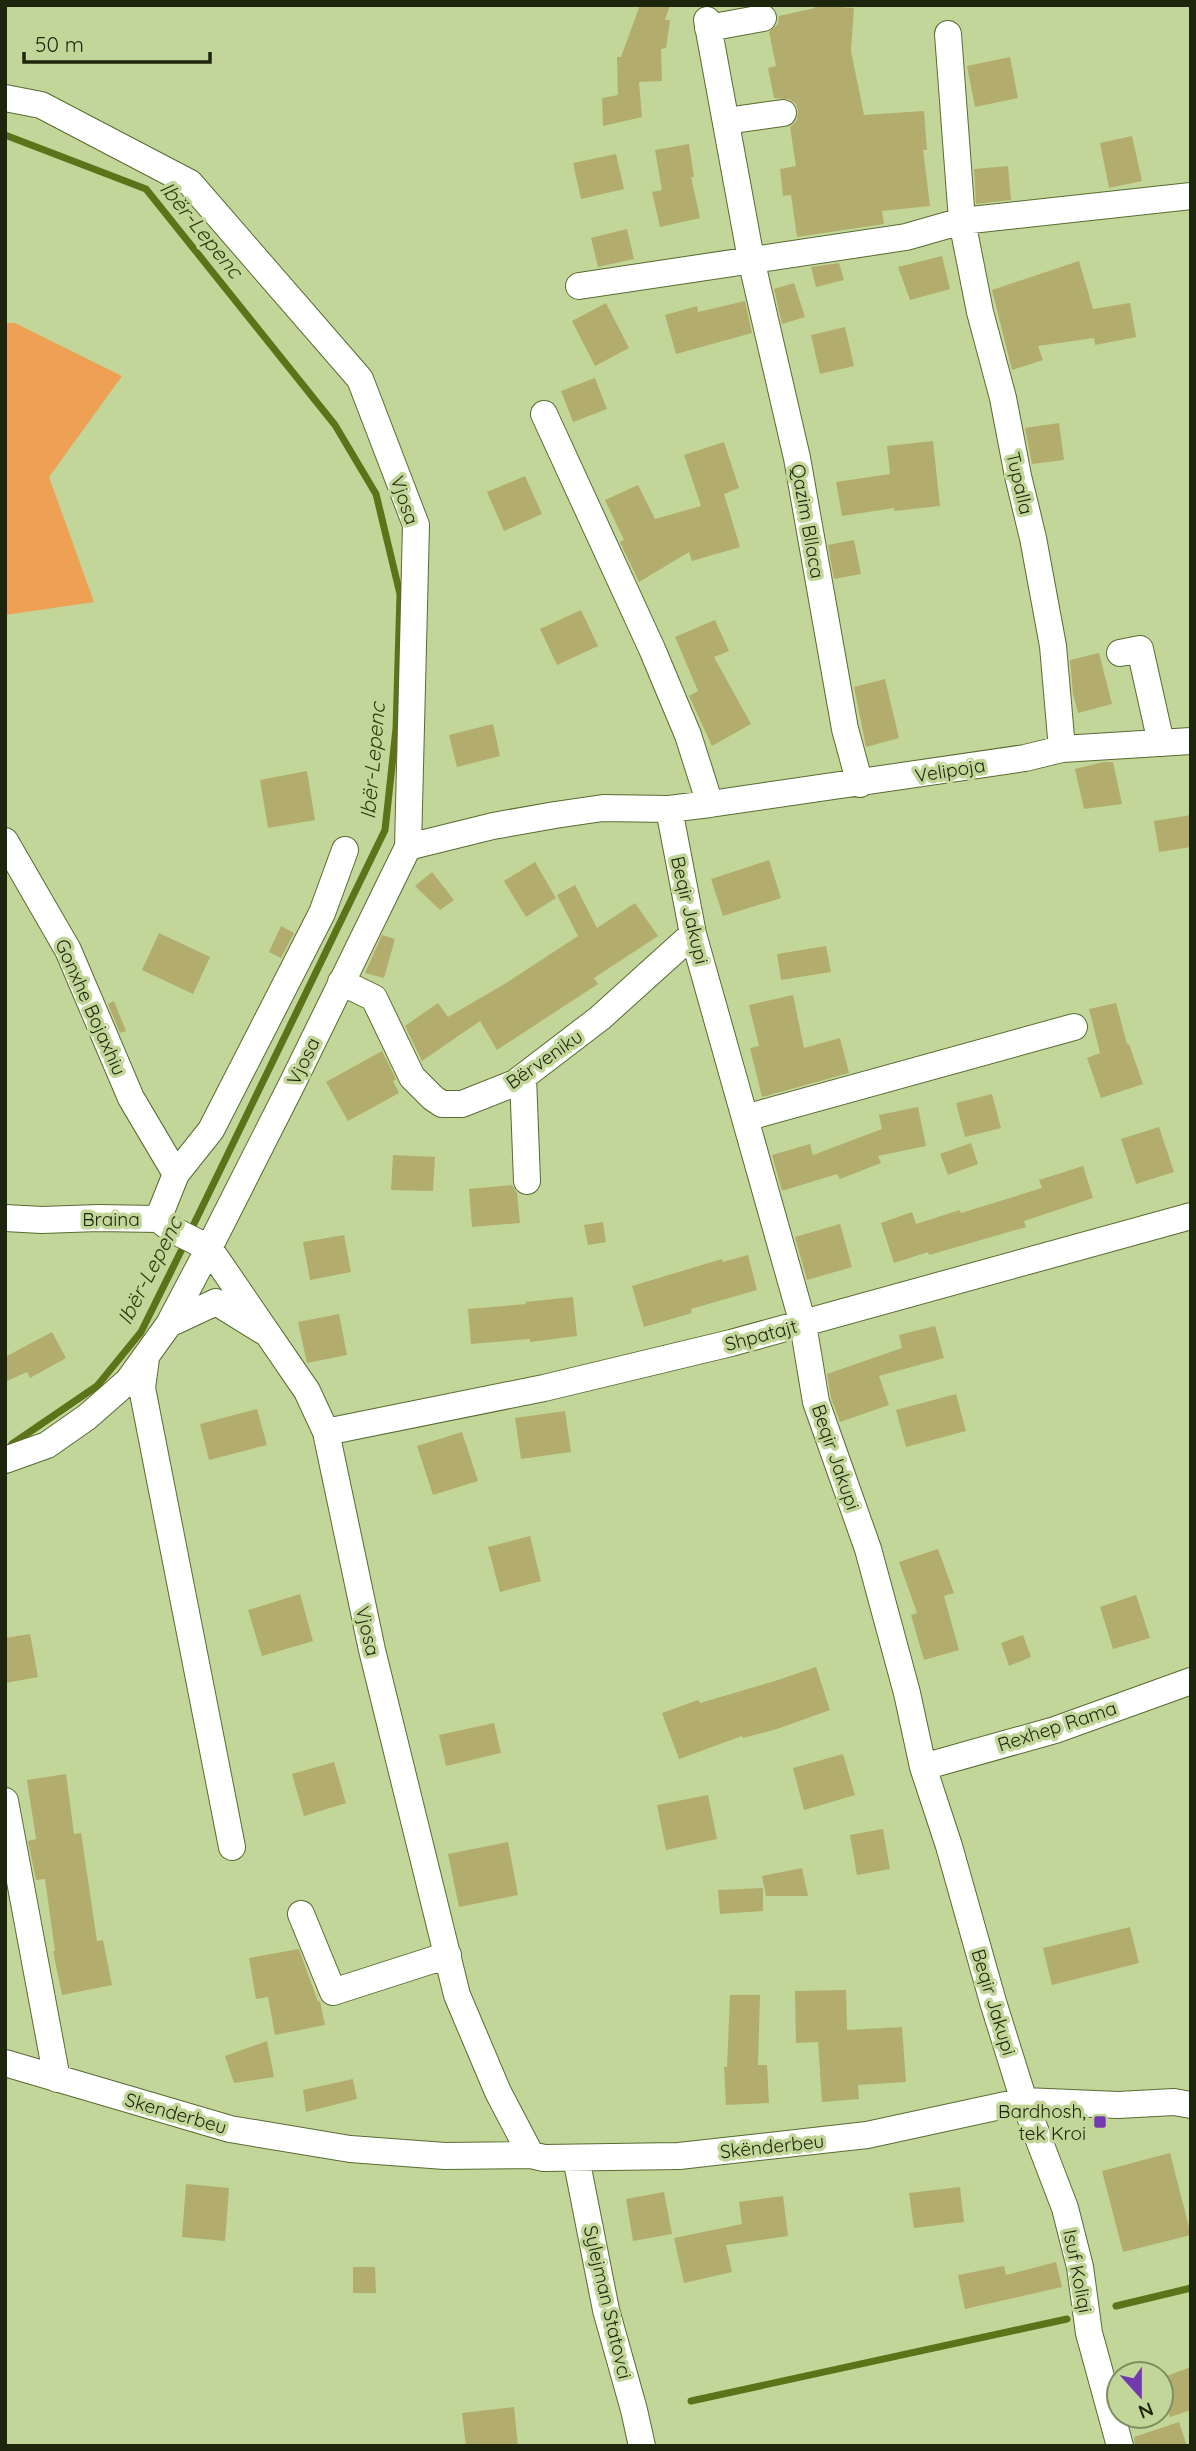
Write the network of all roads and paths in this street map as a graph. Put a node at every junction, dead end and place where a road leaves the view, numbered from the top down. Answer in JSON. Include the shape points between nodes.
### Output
{"nodes":[{"id":1,"x":763,"y":18,"type":"dead end"},
{"id":2,"x":948,"y":34,"type":"dead end"},
{"id":3,"x":5,"y":98,"type":"edge"},
{"id":4,"x":783,"y":113,"type":"dead end"},
{"id":5,"x":726,"y":121,"type":"junction"},
{"id":6,"x":1191,"y":196,"type":"edge"},
{"id":7,"x":962,"y":221,"type":"junction"},
{"id":8,"x":751,"y":259,"type":"junction"},
{"id":9,"x":579,"y":286,"type":"dead end"},
{"id":10,"x":544,"y":414,"type":"dead end"},
{"id":11,"x":1120,"y":653,"type":"dead end"},
{"id":12,"x":1191,"y":741,"type":"edge"},
{"id":13,"x":1161,"y":743,"type":"junction"},
{"id":14,"x":1062,"y":749,"type":"junction"},
{"id":15,"x":860,"y":784,"type":"junction"},
{"id":16,"x":710,"y":804,"type":"junction"},
{"id":17,"x":669,"y":809,"type":"junction"},
{"id":18,"x":6,"y":843,"type":"edge"},
{"id":19,"x":408,"y":847,"type":"junction"},
{"id":20,"x":345,"y":850,"type":"dead end"},
{"id":21,"x":693,"y":934,"type":"junction"},
{"id":22,"x":341,"y":982,"type":"junction"},
{"id":23,"x":1074,"y":1027,"type":"dead end"},
{"id":24,"x":523,"y":1077,"type":"junction"},
{"id":25,"x":745,"y":1118,"type":"junction"},
{"id":26,"x":176,"y":1174,"type":"junction"},
{"id":27,"x":527,"y":1181,"type":"dead end"},
{"id":28,"x":1191,"y":1216,"type":"edge"},
{"id":29,"x":5,"y":1218,"type":"edge"},
{"id":30,"x":164,"y":1224,"type":"junction"},
{"id":31,"x":209,"y":1248,"type":"junction"},
{"id":32,"x":169,"y":1324,"type":"junction"},
{"id":33,"x":803,"y":1324,"type":"junction"},
{"id":34,"x":270,"y":1335,"type":"junction"},
{"id":35,"x":146,"y":1356,"type":"junction"},
{"id":36,"x":326,"y":1432,"type":"junction"},
{"id":37,"x":5,"y":1461,"type":"edge"},
{"id":38,"x":1191,"y":1681,"type":"edge"},
{"id":39,"x":923,"y":1768,"type":"junction"},
{"id":40,"x":5,"y":1801,"type":"edge"},
{"id":41,"x":232,"y":1847,"type":"dead end"},
{"id":42,"x":301,"y":1914,"type":"dead end"},
{"id":43,"x":449,"y":1955,"type":"junction"},
{"id":44,"x":5,"y":2063,"type":"edge"},
{"id":45,"x":57,"y":2079,"type":"junction"},
{"id":46,"x":1024,"y":2101,"type":"junction"},
{"id":47,"x":1191,"y":2105,"type":"edge"},
{"id":48,"x":350,"y":2149,"type":"joint"},
{"id":49,"x":531,"y":2155,"type":"junction"},
{"id":50,"x":576,"y":2158,"type":"junction"},
{"id":51,"x":642,"y":2446,"type":"edge"},
{"id":52,"x":1120,"y":2446,"type":"edge"}],
"edges":[{"from":1,"to":5,"type":"street","name":"Qazim Bllaca","via":[[707,24]]},
{"from":2,"to":7,"type":"street"},
{"from":3,"to":19,"type":"street","name":"Vjosa","via":[[41,105],[190,183],[360,379],[416,525]]},
{"from":4,"to":5,"type":"street"},
{"from":5,"to":8,"type":"street","name":"Qazim Bllaca"},
{"from":6,"to":7,"type":"street"},
{"from":7,"to":8,"type":"street","via":[[906,237]]},
{"from":7,"to":14,"type":"street","name":"Tupalla","via":[[1033,538],[1053,646]]},
{"from":8,"to":9,"type":"street"},
{"from":8,"to":15,"type":"street","name":"Qazim Bllaca","via":[[797,458],[845,729]]},
{"from":10,"to":16,"type":"street","via":[[657,662],[688,735]]},
{"from":11,"to":13,"type":"street","via":[[1140,649]]},
{"from":12,"to":13,"type":"street","name":"Velipoja"},
{"from":13,"to":14,"type":"street","name":"Velipoja"},
{"from":14,"to":15,"type":"street","name":"Velipoja"},
{"from":15,"to":16,"type":"street","name":"Velipoja"},
{"from":16,"to":17,"type":"street","name":"Velipoja"},
{"from":17,"to":19,"type":"street","name":"Velipoja","via":[[603,808],[555,814]]},
{"from":17,"to":21,"type":"street","name":"Beqir Jakupi"},
{"from":18,"to":26,"type":"street","name":"Gonxhe Bojaxhiu","via":[[68,950],[131,1098]]},
{"from":19,"to":22,"type":"street","name":"Vjosa"},
{"from":20,"to":26,"type":"street","via":[[321,914],[211,1130]]},
{"from":21,"to":24,"type":"street","name":"Bërveniku","via":[[600,1018]]},
{"from":21,"to":25,"type":"street","name":"Beqir Jakupi"},
{"from":22,"to":24,"type":"street","name":"Bërveniku","via":[[374,998],[412,1077],[442,1104],[462,1104]]},
{"from":22,"to":31,"type":"street","name":"Vjosa"},
{"from":23,"to":25,"type":"street"},
{"from":24,"to":27,"type":"street"},
{"from":25,"to":33,"type":"street","name":"Beqir Jakupi"},
{"from":26,"to":30,"type":"street"},
{"from":28,"to":33,"type":"street","name":"Shpatajt"},
{"from":29,"to":30,"type":"street","name":"Braina","via":[[98,1218]]},
{"from":30,"to":31,"type":"street","name":"Braina"},
{"from":31,"to":32,"type":"street"},
{"from":31,"to":34,"type":"street","name":"Vjosa"},
{"from":32,"to":34,"type":"street","via":[[216,1302]]},
{"from":32,"to":35,"type":"street"},
{"from":33,"to":36,"type":"street","name":"Shpatajt","via":[[544,1388]]},
{"from":33,"to":39,"type":"street","name":"Beqir Jakupi","via":[[816,1402],[868,1549]]},
{"from":34,"to":36,"type":"street","name":"Vjosa","via":[[307,1391]]},
{"from":35,"to":37,"type":"street","via":[[128,1381],[87,1417],[47,1445]]},
{"from":35,"to":41,"type":"street","via":[[142,1388]]},
{"from":36,"to":43,"type":"street","name":"Vjosa","via":[[375,1662]]},
{"from":38,"to":39,"type":"street","name":"Rexhep Rama","via":[[1055,1730]]},
{"from":39,"to":46,"type":"street","name":"Beqir Jakupi"},
{"from":40,"to":45,"type":"street"},
{"from":42,"to":43,"type":"street","via":[[333,1992]]},
{"from":43,"to":49,"type":"street","name":"Vjosa","via":[[457,1995],[498,2092]]},
{"from":44,"to":45,"type":"street","name":"Skenderbeu"},
{"from":45,"to":48,"type":"street","name":"Skenderbeu","via":[[230,2129]]},
{"from":46,"to":47,"type":"street","name":"Skënderbeu"},
{"from":46,"to":50,"type":"street","name":"Skënderbeu","via":[[867,2136],[680,2156]]},
{"from":46,"to":52,"type":"street","name":"Isuf Koliqi","via":[[1065,2208],[1080,2267],[1089,2333]]},
{"from":48,"to":49,"type":"street","name":"Skënderbeu","via":[[445,2156]]},
{"from":49,"to":50,"type":"street","name":"Skënderbeu"},
{"from":50,"to":51,"type":"street","name":"Sylejman Statovci","via":[[606,2310]]}]}
